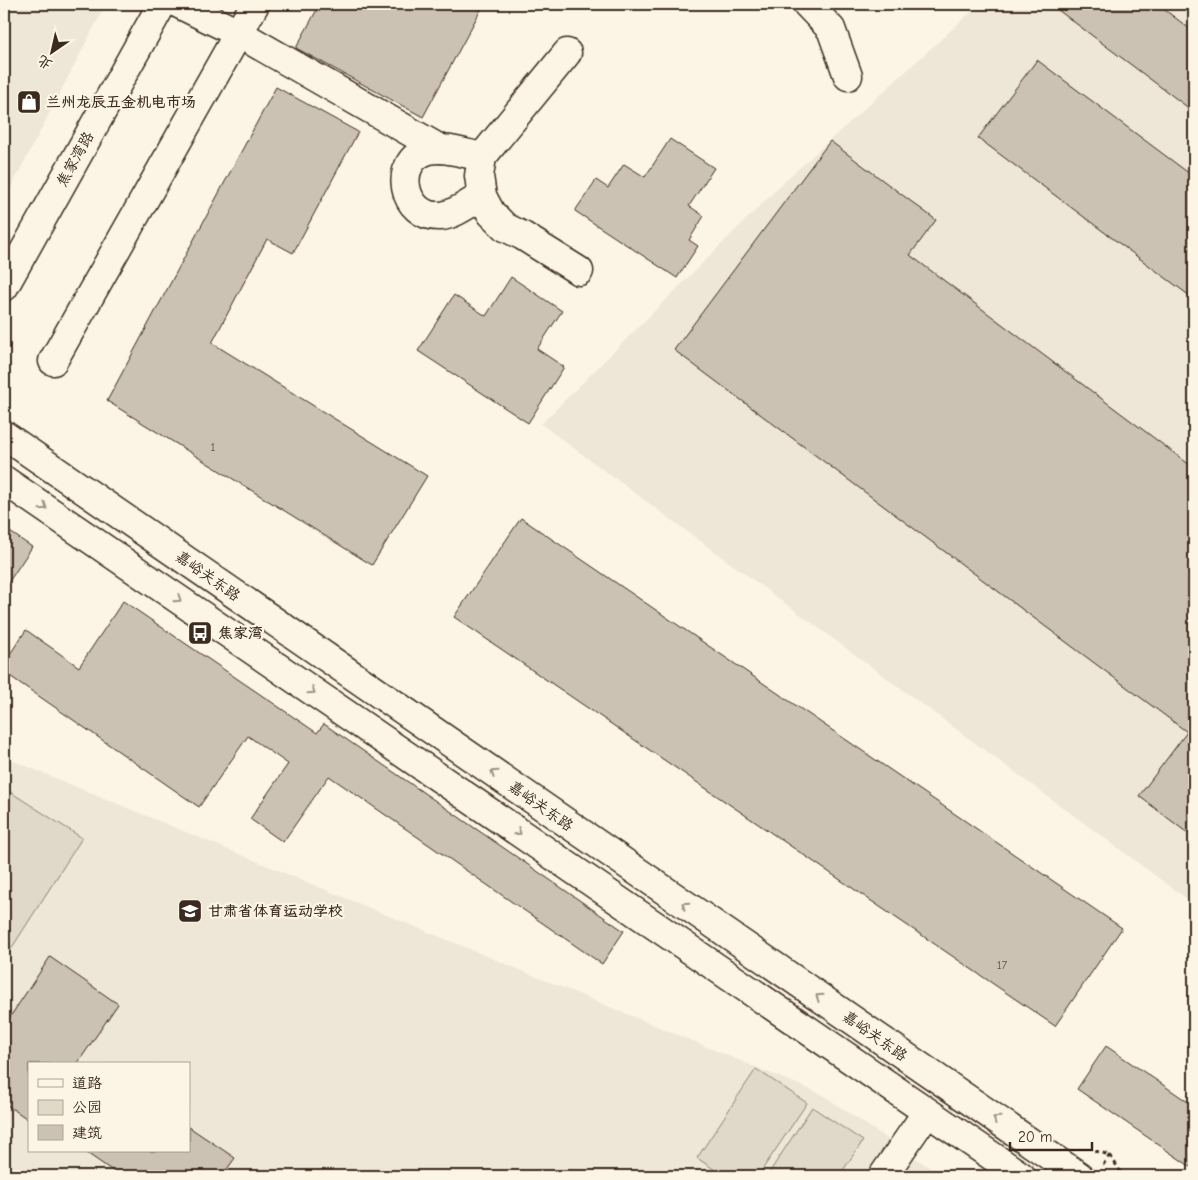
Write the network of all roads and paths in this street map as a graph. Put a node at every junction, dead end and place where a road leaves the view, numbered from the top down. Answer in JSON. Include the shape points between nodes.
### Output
{"nodes":[{"id":1,"x":162,"y":4,"type":"edge"},
{"id":2,"x":179,"y":4,"type":"edge"},
{"id":3,"x":255,"y":4,"type":"edge"},
{"id":4,"x":807,"y":4,"type":"edge"},
{"id":5,"x":238,"y":33,"type":"junction"},
{"id":6,"x":567,"y":53,"type":"dead end"},
{"id":7,"x":848,"y":76,"type":"dead end"},
{"id":8,"x":440,"y":149,"type":"junction"},
{"id":9,"x":482,"y":157,"type":"junction"},
{"id":10,"x":482,"y":196,"type":"junction"},
{"id":11,"x":580,"y":272,"type":"dead end"},
{"id":12,"x":4,"y":288,"type":"edge"},
{"id":13,"x":53,"y":361,"type":"dead end"},
{"id":14,"x":4,"y":435,"type":"edge"},
{"id":15,"x":4,"y":480,"type":"edge"},
{"id":16,"x":927,"y":1112,"type":"junction"},
{"id":17,"x":883,"y":1176,"type":"edge"},
{"id":18,"x":1021,"y":1176,"type":"edge"},
{"id":19,"x":1079,"y":1176,"type":"edge"}],
"edges":[{"from":1,"to":12,"type":"main road","name":"焦家湾路"},
{"from":2,"to":5,"type":"main road"},
{"from":3,"to":5,"type":"main road"},
{"from":4,"to":7,"type":"main road","via":[[830,29]]},
{"from":5,"to":8,"type":"main road"},
{"from":5,"to":13,"type":"main road"},
{"from":6,"to":9,"type":"main road"},
{"from":8,"to":9,"type":"main road"},
{"from":8,"to":10,"type":"main road","via":[[429,150],[411,163],[404,184],[412,204],[426,214],[442,216]]},
{"from":9,"to":10,"type":"main road","via":[[479,176]]},
{"from":10,"to":11,"type":"main road","via":[[491,213],[505,228]]},
{"from":19,"to":14,"type":"main road","name":"嘉峪关东路","one_way":true},
{"from":15,"to":16,"type":"main road","one_way":true},
{"from":16,"to":17,"type":"main road"},
{"from":16,"to":18,"type":"main road"}]}
